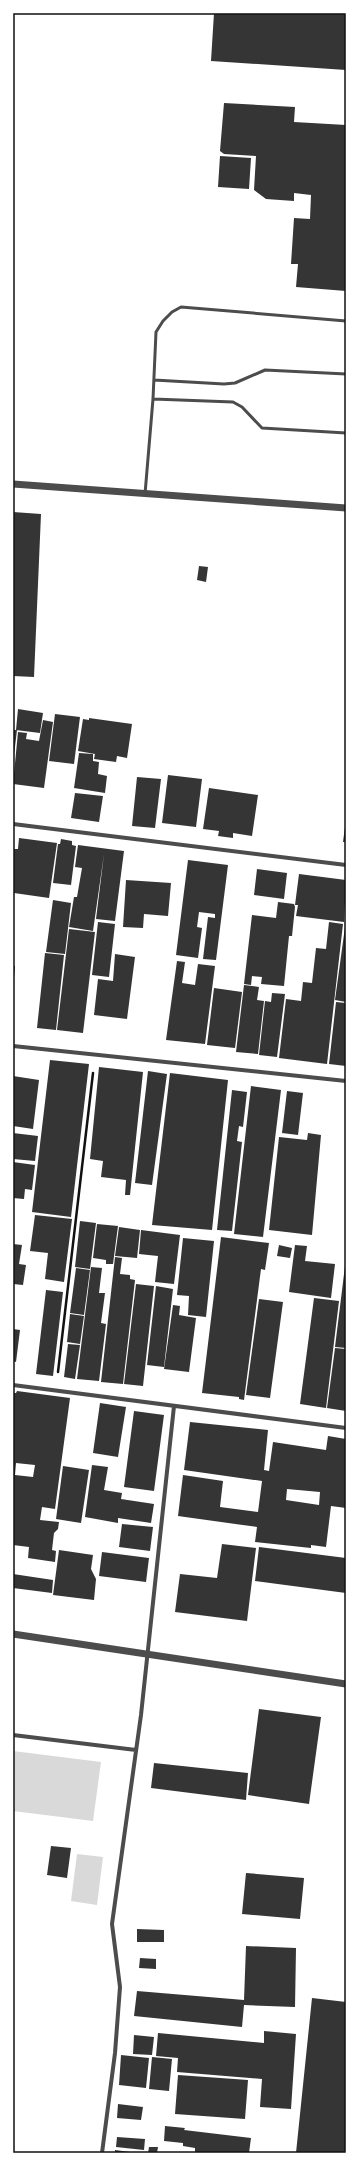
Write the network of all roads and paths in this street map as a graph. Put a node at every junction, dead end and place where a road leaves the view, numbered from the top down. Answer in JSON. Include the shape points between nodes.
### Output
{"nodes":[{"id":1,"x":346,"y":322,"type":"edge"},
{"id":2,"x":346,"y":374,"type":"edge"},
{"id":3,"x":154,"y":380,"type":"junction"},
{"id":4,"x":153,"y":399,"type":"junction"},
{"id":5,"x":346,"y":433,"type":"edge"},
{"id":6,"x":13,"y":484,"type":"edge"},
{"id":7,"x":145,"y":494,"type":"junction"},
{"id":8,"x":346,"y":508,"type":"edge"},
{"id":9,"x":13,"y":824,"type":"edge"},
{"id":10,"x":346,"y":866,"type":"edge"},
{"id":11,"x":13,"y":1046,"type":"edge"},
{"id":12,"x":96,"y":1054,"type":"junction"},
{"id":13,"x":346,"y":1081,"type":"edge"},
{"id":14,"x":13,"y":1385,"type":"edge"},
{"id":15,"x":56,"y":1391,"type":"junction"},
{"id":16,"x":174,"y":1406,"type":"junction"},
{"id":17,"x":346,"y":1428,"type":"edge"},
{"id":18,"x":13,"y":1634,"type":"edge"},
{"id":19,"x":147,"y":1653,"type":"junction"},
{"id":20,"x":346,"y":1684,"type":"edge"},
{"id":21,"x":13,"y":1735,"type":"edge"},
{"id":22,"x":136,"y":1750,"type":"junction"},
{"id":23,"x":102,"y":2153,"type":"edge"}],
"edges":[{"from":1,"to":3,"type":"lane","via":[[181,308],[172,312],[156,332]]},
{"from":2,"to":3,"type":"lane","via":[[265,370],[235,383],[224,384]]},
{"from":3,"to":4,"type":"lane"},
{"from":4,"to":5,"type":"lane","via":[[232,402],[242,407],[262,428]]},
{"from":4,"to":7,"type":"lane"},
{"from":6,"to":7,"type":"street"},
{"from":7,"to":8,"type":"street"},
{"from":9,"to":10,"type":"street"},
{"from":11,"to":12,"type":"street"},
{"from":12,"to":13,"type":"street"},
{"from":12,"to":15,"type":"path"},
{"from":14,"to":15,"type":"street"},
{"from":15,"to":16,"type":"street"},
{"from":16,"to":17,"type":"street"},
{"from":16,"to":19,"type":"street"},
{"from":18,"to":19,"type":"street"},
{"from":19,"to":20,"type":"street"},
{"from":19,"to":22,"type":"street"},
{"from":21,"to":22,"type":"street"},
{"from":22,"to":23,"type":"street","via":[[112,1924],[120,1987]]}]}
